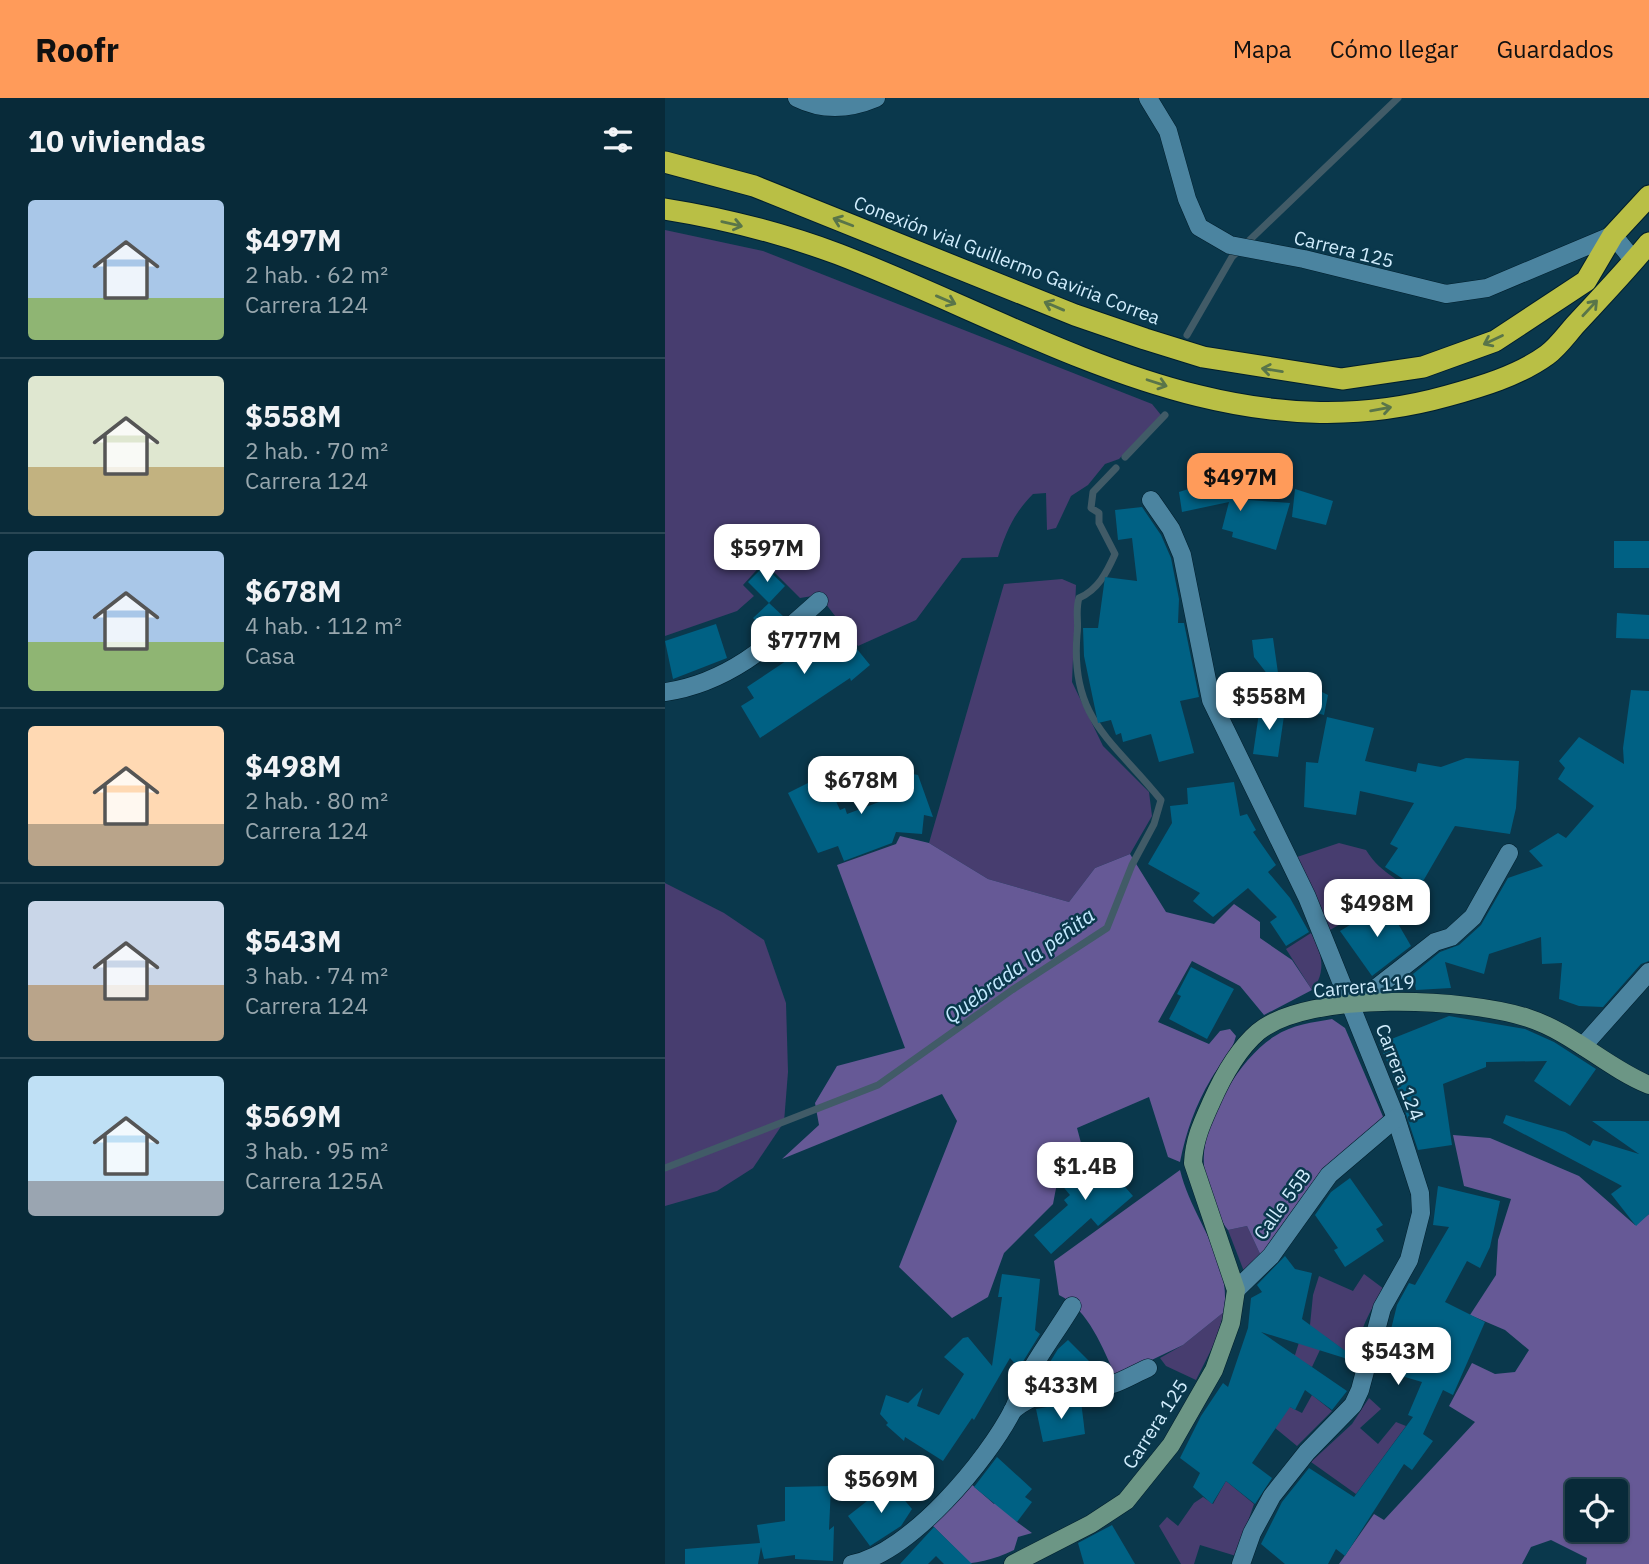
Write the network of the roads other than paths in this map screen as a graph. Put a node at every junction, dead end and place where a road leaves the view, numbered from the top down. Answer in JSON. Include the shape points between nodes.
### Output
{"nodes":[{"id":1,"x":797,"y":98,"type":"edge"},
{"id":2,"x":876,"y":98,"type":"edge"},
{"id":3,"x":1148,"y":98,"type":"edge"},
{"id":4,"x":665,"y":162,"type":"edge"},
{"id":5,"x":1649,"y":196,"type":"edge"},
{"id":6,"x":665,"y":209,"type":"edge"},
{"id":7,"x":1613,"y":236,"type":"junction"},
{"id":8,"x":1649,"y":243,"type":"edge"},
{"id":9,"x":1634,"y":261,"type":"junction"},
{"id":10,"x":1151,"y":500,"type":"dead end"},
{"id":11,"x":819,"y":601,"type":"dead end"},
{"id":12,"x":665,"y":692,"type":"edge"},
{"id":13,"x":1509,"y":853,"type":"dead end"},
{"id":14,"x":1649,"y":972,"type":"edge"},
{"id":15,"x":1353,"y":1006,"type":"junction"},
{"id":16,"x":1583,"y":1046,"type":"junction"},
{"id":17,"x":1649,"y":1085,"type":"edge"},
{"id":18,"x":1396,"y":1118,"type":"junction"},
{"id":19,"x":1236,"y":1290,"type":"junction"},
{"id":20,"x":1072,"y":1306,"type":"dead end"},
{"id":21,"x":1231,"y":1323,"type":"joint"},
{"id":22,"x":1148,"y":1368,"type":"dead end"},
{"id":23,"x":1013,"y":1410,"type":"junction"},
{"id":24,"x":852,"y":1564,"type":"edge"},
{"id":25,"x":1013,"y":1564,"type":"edge"},
{"id":26,"x":1241,"y":1564,"type":"edge"}],
"edges":[{"from":1,"to":2,"type":"street","via":[[827,108]]},
{"from":3,"to":7,"type":"street","name":"Carrera 125","via":[[1168,131],[1199,227],[1230,244],[1446,294],[1487,288]]},
{"from":7,"to":4,"type":"highway","name":"Conexión vial Guillermo Gaviria Correa","one_way":true,"via":[[1585,281],[1495,341],[1423,368],[1342,379],[1203,357],[1145,339],[754,186]]},
{"from":5,"to":7,"type":"highway","name":"Conexión vial Guillermo Gaviria Correa"},
{"from":6,"to":9,"type":"highway","one_way":true,"via":[[836,254],[1059,349],[1216,402],[1330,415],[1428,401],[1486,385],[1547,355]]},
{"from":7,"to":9,"type":"street"},
{"from":8,"to":9,"type":"highway"},
{"from":10,"to":15,"type":"street","name":"Carrera 124","via":[[1171,528],[1182,555],[1211,700],[1307,897]]},
{"from":11,"to":12,"type":"street","via":[[740,666],[694,687]]},
{"from":13,"to":15,"type":"street","via":[[1473,917]]},
{"from":14,"to":16,"type":"street"},
{"from":15,"to":16,"type":"street","name":"Carrera 119","via":[[1436,1002],[1483,1006],[1531,1018]]},
{"from":15,"to":18,"type":"street","name":"Carrera 124"},
{"from":15,"to":19,"type":"street","name":"Carrera 119","via":[[1314,1010],[1259,1031],[1218,1087],[1198,1131],[1193,1163]]},
{"from":16,"to":17,"type":"street","name":"Carrera 119"},
{"from":18,"to":19,"type":"street","name":"Calle 55B","via":[[1329,1175],[1271,1256]]},
{"from":18,"to":26,"type":"street","name":"Carrera 124","via":[[1420,1193],[1421,1213],[1409,1260],[1382,1308],[1353,1405],[1307,1451],[1272,1496]]},
{"from":19,"to":21,"type":"street","name":"Carrera 119"},
{"from":20,"to":23,"type":"street","via":[[1026,1378]]},
{"from":21,"to":25,"type":"street","name":"Carrera 125","via":[[1201,1394],[1171,1445],[1137,1489],[1091,1524]]},
{"from":22,"to":23,"type":"street","via":[[1111,1385],[1036,1396]]},
{"from":23,"to":24,"type":"street","via":[[983,1454],[925,1521],[878,1557]]}]}
